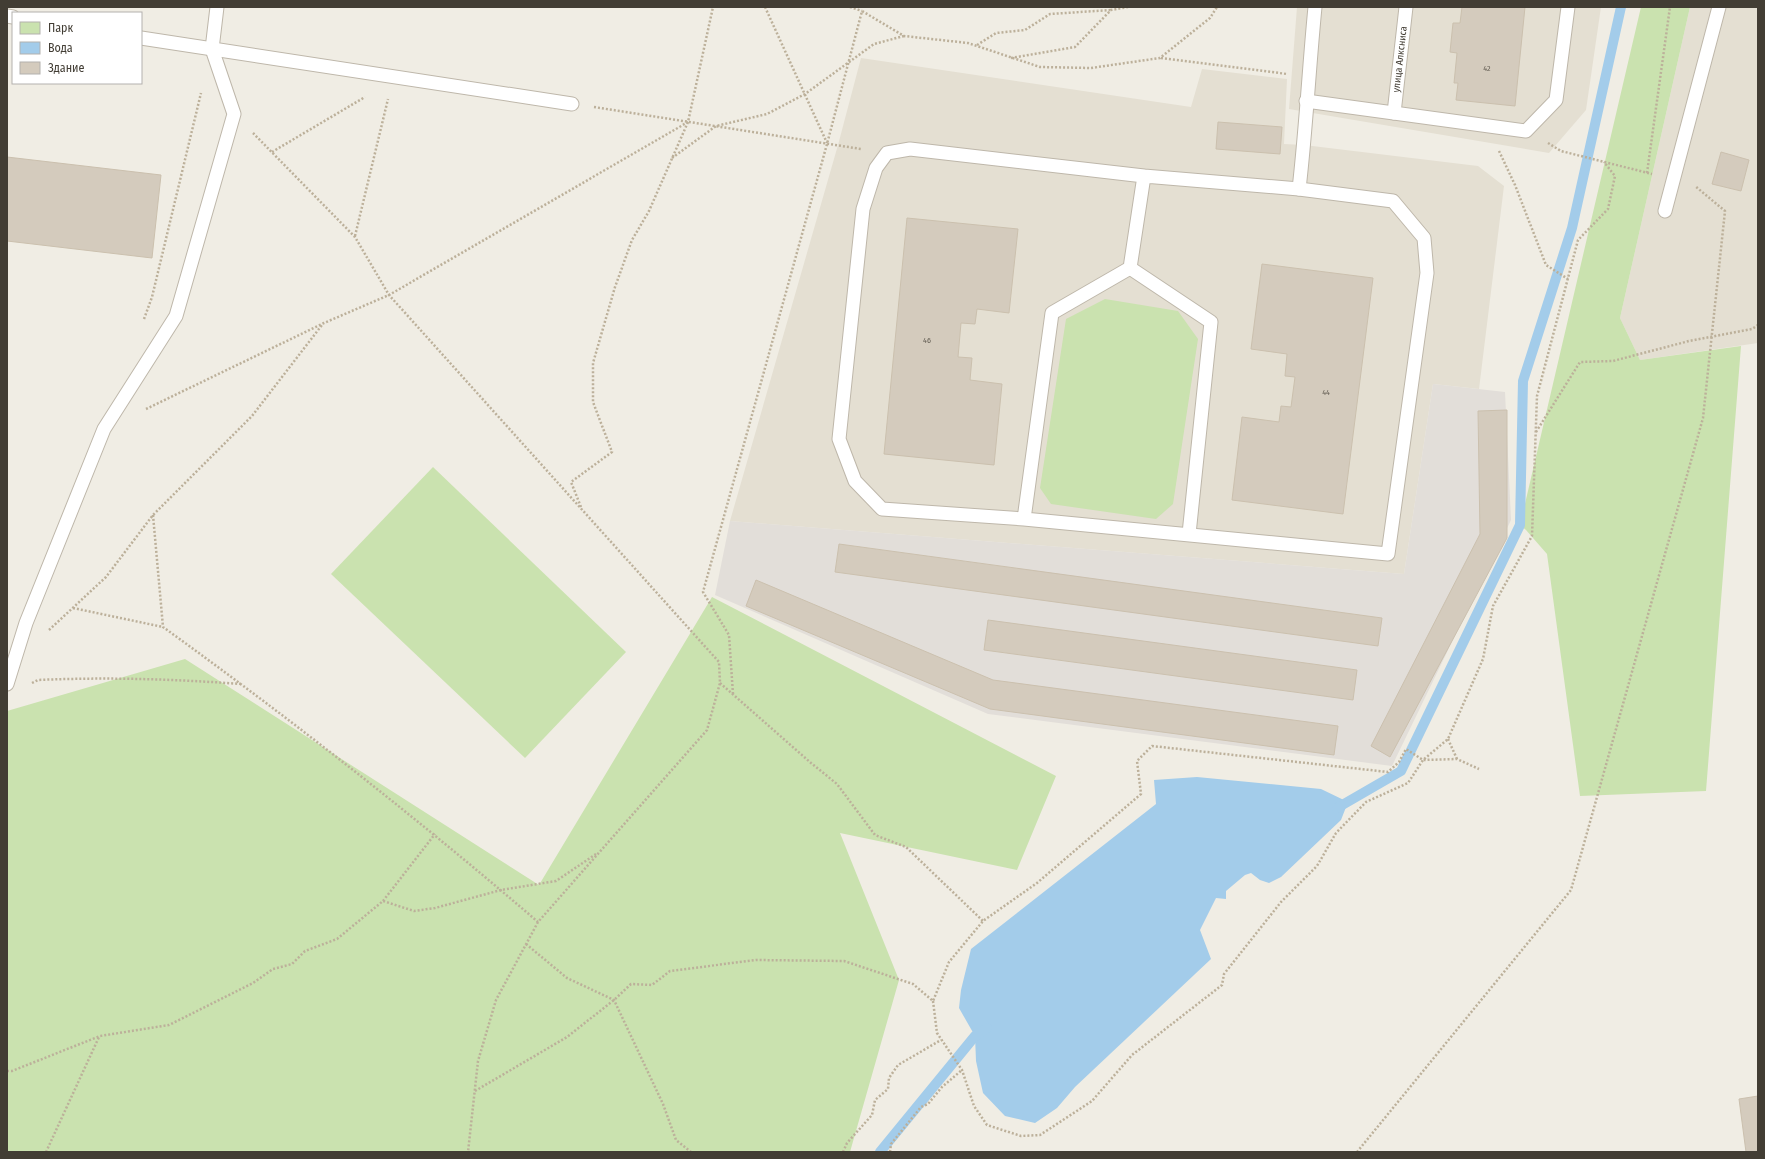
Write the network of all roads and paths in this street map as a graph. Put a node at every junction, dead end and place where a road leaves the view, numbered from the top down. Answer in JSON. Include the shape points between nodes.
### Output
{"nodes":[{"id":1,"x":217,"y":7,"type":"edge"},
{"id":2,"x":713,"y":7,"type":"edge"},
{"id":3,"x":765,"y":7,"type":"edge"},
{"id":4,"x":850,"y":7,"type":"edge"},
{"id":5,"x":1128,"y":7,"type":"edge"},
{"id":6,"x":1217,"y":7,"type":"edge"},
{"id":7,"x":1315,"y":7,"type":"edge"},
{"id":8,"x":1406,"y":7,"type":"edge"},
{"id":9,"x":1568,"y":7,"type":"edge"},
{"id":10,"x":1670,"y":7,"type":"edge"},
{"id":11,"x":1719,"y":7,"type":"edge"},
{"id":12,"x":1111,"y":10,"type":"junction"},
{"id":13,"x":862,"y":11,"type":"junction"},
{"id":14,"x":904,"y":36,"type":"junction"},
{"id":15,"x":142,"y":38,"type":"edge"},
{"id":16,"x":977,"y":46,"type":"junction"},
{"id":17,"x":212,"y":49,"type":"junction"},
{"id":18,"x":1010,"y":58,"type":"junction"},
{"id":19,"x":1160,"y":58,"type":"junction"},
{"id":20,"x":849,"y":63,"type":"junction"},
{"id":21,"x":1291,"y":75,"type":"dead end"},
{"id":22,"x":398,"y":77,"type":"junction"},
{"id":23,"x":203,"y":88,"type":"dead end"},
{"id":24,"x":805,"y":94,"type":"junction"},
{"id":25,"x":1306,"y":101,"type":"junction"},
{"id":26,"x":572,"y":104,"type":"joint"},
{"id":27,"x":1394,"y":112,"type":"junction"},
{"id":28,"x":234,"y":114,"type":"junction"},
{"id":29,"x":688,"y":122,"type":"junction"},
{"id":30,"x":1486,"y":125,"type":"junction"},
{"id":31,"x":716,"y":126,"type":"junction"},
{"id":32,"x":828,"y":144,"type":"junction"},
{"id":33,"x":1561,"y":151,"type":"dead end"},
{"id":34,"x":272,"y":152,"type":"junction"},
{"id":35,"x":888,"y":153,"type":"junction"},
{"id":36,"x":671,"y":159,"type":"junction"},
{"id":37,"x":1604,"y":162,"type":"junction"},
{"id":38,"x":1647,"y":173,"type":"junction"},
{"id":39,"x":1144,"y":176,"type":"junction"},
{"id":40,"x":1673,"y":180,"type":"junction"},
{"id":41,"x":1299,"y":189,"type":"junction"},
{"id":42,"x":1665,"y":211,"type":"dead end"},
{"id":43,"x":355,"y":237,"type":"junction"},
{"id":44,"x":1130,"y":268,"type":"junction"},
{"id":45,"x":1568,"y":279,"type":"junction"},
{"id":46,"x":389,"y":295,"type":"junction"},
{"id":47,"x":152,"y":297,"type":"dead end"},
{"id":48,"x":324,"y":323,"type":"junction"},
{"id":49,"x":1758,"y":325,"type":"edge"},
{"id":50,"x":1712,"y":336,"type":"junction"},
{"id":51,"x":140,"y":412,"type":"dead end"},
{"id":52,"x":1536,"y":432,"type":"junction"},
{"id":53,"x":582,"y":510,"type":"junction"},
{"id":54,"x":153,"y":515,"type":"junction"},
{"id":55,"x":1024,"y":519,"type":"junction"},
{"id":56,"x":1189,"y":534,"type":"junction"},
{"id":57,"x":73,"y":608,"type":"junction"},
{"id":58,"x":163,"y":627,"type":"junction"},
{"id":59,"x":46,"y":633,"type":"dead end"},
{"id":60,"x":720,"y":683,"type":"junction"},
{"id":61,"x":7,"y":684,"type":"edge"},
{"id":62,"x":32,"y":684,"type":"dead end"},
{"id":63,"x":242,"y":684,"type":"junction"},
{"id":64,"x":733,"y":694,"type":"junction"},
{"id":65,"x":1448,"y":738,"type":"junction"},
{"id":66,"x":1457,"y":759,"type":"junction"},
{"id":67,"x":1422,"y":760,"type":"junction"},
{"id":68,"x":1479,"y":769,"type":"dead end"},
{"id":69,"x":435,"y":834,"type":"junction"},
{"id":70,"x":599,"y":853,"type":"junction"},
{"id":71,"x":501,"y":890,"type":"junction"},
{"id":72,"x":383,"y":901,"type":"junction"},
{"id":73,"x":983,"y":921,"type":"junction"},
{"id":74,"x":538,"y":922,"type":"junction"},
{"id":75,"x":526,"y":944,"type":"junction"},
{"id":76,"x":614,"y":1000,"type":"junction"},
{"id":77,"x":933,"y":1001,"type":"junction"},
{"id":78,"x":100,"y":1036,"type":"junction"},
{"id":79,"x":941,"y":1040,"type":"junction"},
{"id":80,"x":962,"y":1070,"type":"junction"},
{"id":81,"x":7,"y":1071,"type":"edge"},
{"id":82,"x":475,"y":1091,"type":"junction"},
{"id":83,"x":46,"y":1152,"type":"edge"},
{"id":84,"x":468,"y":1152,"type":"edge"},
{"id":85,"x":691,"y":1152,"type":"edge"},
{"id":86,"x":843,"y":1152,"type":"edge"},
{"id":87,"x":890,"y":1152,"type":"edge"},
{"id":88,"x":1357,"y":1152,"type":"edge"}],
"edges":[{"from":1,"to":17,"type":"lane"},
{"from":2,"to":29,"type":"path"},
{"from":3,"to":24,"type":"path"},
{"from":4,"to":13,"type":"path"},
{"from":5,"to":12,"type":"path"},
{"from":6,"to":19,"type":"path","via":[[1210,18]]},
{"from":7,"to":25,"type":"lane"},
{"from":8,"to":27,"type":"lane","name":"улица Алксниса"},
{"from":9,"to":30,"type":"lane","via":[[1556,100],[1526,131]]},
{"from":10,"to":38,"type":"path"},
{"from":11,"to":40,"type":"lane"},
{"from":12,"to":16,"type":"path","via":[[1050,14],[1025,30],[996,33]]},
{"from":12,"to":18,"type":"path","via":[[1075,47]]},
{"from":13,"to":14,"type":"path"},
{"from":13,"to":20,"type":"path"},
{"from":14,"to":16,"type":"path"},
{"from":14,"to":20,"type":"path","via":[[874,44]]},
{"from":15,"to":17,"type":"lane"},
{"from":16,"to":18,"type":"path"},
{"from":17,"to":22,"type":"lane"},
{"from":17,"to":28,"type":"lane"},
{"from":18,"to":19,"type":"path","via":[[1040,67],[1091,68]]},
{"from":19,"to":21,"type":"path"},
{"from":20,"to":24,"type":"path"},
{"from":20,"to":32,"type":"path"},
{"from":22,"to":26,"type":"lane"},
{"from":22,"to":34,"type":"path"},
{"from":22,"to":43,"type":"path","via":[[390,93]]},
{"from":23,"to":47,"type":"path"},
{"from":24,"to":31,"type":"path","via":[[767,114]]},
{"from":24,"to":32,"type":"path"},
{"from":25,"to":27,"type":"lane"},
{"from":25,"to":41,"type":"lane"},
{"from":26,"to":29,"type":"path"},
{"from":27,"to":30,"type":"lane"},
{"from":28,"to":34,"type":"path"},
{"from":28,"to":61,"type":"lane","via":[[176,316],[104,429],[26,623]]},
{"from":29,"to":31,"type":"path"},
{"from":29,"to":36,"type":"path"},
{"from":29,"to":46,"type":"path"},
{"from":30,"to":45,"type":"path","via":[[1515,185],[1546,265]]},
{"from":31,"to":32,"type":"path"},
{"from":31,"to":36,"type":"path"},
{"from":32,"to":35,"type":"path"},
{"from":32,"to":64,"type":"path","via":[[703,592],[729,634]]},
{"from":33,"to":37,"type":"path"},
{"from":34,"to":43,"type":"path"},
{"from":35,"to":39,"type":"lane","via":[[910,149]]},
{"from":35,"to":55,"type":"lane","via":[[876,168],[863,209],[838,439],[855,481],[882,509]]},
{"from":36,"to":53,"type":"path","via":[[649,211],[632,240],[615,286],[593,364],[592,402],[612,452],[571,482]]},
{"from":37,"to":38,"type":"path"},
{"from":37,"to":45,"type":"path","via":[[1614,176],[1608,209],[1578,240]]},
{"from":38,"to":40,"type":"path"},
{"from":39,"to":41,"type":"lane"},
{"from":39,"to":44,"type":"lane"},
{"from":40,"to":42,"type":"lane"},
{"from":40,"to":50,"type":"path","via":[[1696,186],[1725,211]]},
{"from":41,"to":56,"type":"lane","via":[[1393,201],[1424,238],[1427,273],[1388,554]]},
{"from":43,"to":46,"type":"path"},
{"from":44,"to":55,"type":"lane","via":[[1052,313]]},
{"from":44,"to":56,"type":"lane","via":[[1211,322]]},
{"from":45,"to":52,"type":"path","via":[[1537,396]]},
{"from":46,"to":48,"type":"path"},
{"from":46,"to":53,"type":"path"},
{"from":48,"to":51,"type":"path"},
{"from":48,"to":54,"type":"path","via":[[252,416]]},
{"from":49,"to":50,"type":"path","via":[[1752,330]]},
{"from":50,"to":52,"type":"path","via":[[1613,361],[1580,362]]},
{"from":50,"to":88,"type":"path","via":[[1704,418],[1571,890]]},
{"from":52,"to":65,"type":"path","via":[[1532,536],[1493,606],[1483,660]]},
{"from":53,"to":60,"type":"path","via":[[719,662]]},
{"from":54,"to":57,"type":"path","via":[[106,577]]},
{"from":54,"to":58,"type":"path"},
{"from":55,"to":56,"type":"lane"},
{"from":57,"to":58,"type":"path"},
{"from":57,"to":59,"type":"path"},
{"from":58,"to":63,"type":"path"},
{"from":60,"to":64,"type":"path"},
{"from":60,"to":70,"type":"path","via":[[707,730]]},
{"from":62,"to":63,"type":"path","via":[[38,680],[91,678],[167,679]]},
{"from":63,"to":69,"type":"path"},
{"from":64,"to":73,"type":"path","via":[[837,784],[875,835],[906,847]]},
{"from":65,"to":66,"type":"path"},
{"from":65,"to":67,"type":"path"},
{"from":66,"to":67,"type":"path"},
{"from":66,"to":68,"type":"path"},
{"from":67,"to":73,"type":"path","via":[[1406,749],[1399,762],[1388,772],[1152,746],[1136,761],[1141,794],[1037,883]]},
{"from":67,"to":80,"type":"path","via":[[1408,782],[1366,802],[1336,834],[1317,866],[1281,902],[1224,974],[1222,985],[1132,1055],[1092,1101],[1040,1135],[1021,1136],[987,1125],[974,1106]]},
{"from":69,"to":71,"type":"path"},
{"from":69,"to":72,"type":"path"},
{"from":70,"to":71,"type":"path","via":[[556,881]]},
{"from":70,"to":74,"type":"path"},
{"from":71,"to":72,"type":"path","via":[[436,908],[414,911]]},
{"from":71,"to":74,"type":"path"},
{"from":72,"to":78,"type":"path","via":[[337,939],[305,951],[292,964],[273,969],[253,983],[169,1025]]},
{"from":73,"to":77,"type":"path","via":[[949,962]]},
{"from":74,"to":75,"type":"path"},
{"from":75,"to":76,"type":"path","via":[[566,978]]},
{"from":75,"to":82,"type":"path","via":[[496,1000],[478,1060]]},
{"from":76,"to":77,"type":"path","via":[[631,984],[652,985],[670,971],[756,960],[844,961],[913,984]]},
{"from":76,"to":82,"type":"path","via":[[567,1037]]},
{"from":76,"to":85,"type":"path","via":[[663,1104],[676,1140]]},
{"from":77,"to":79,"type":"path","via":[[937,1034]]},
{"from":78,"to":81,"type":"path"},
{"from":78,"to":83,"type":"path"},
{"from":79,"to":80,"type":"path"},
{"from":79,"to":86,"type":"path","via":[[898,1065],[889,1078],[888,1089],[875,1100],[872,1115],[847,1143]]},
{"from":80,"to":87,"type":"path","via":[[942,1086],[928,1104],[921,1107],[891,1144]]},
{"from":82,"to":84,"type":"path"}]}
